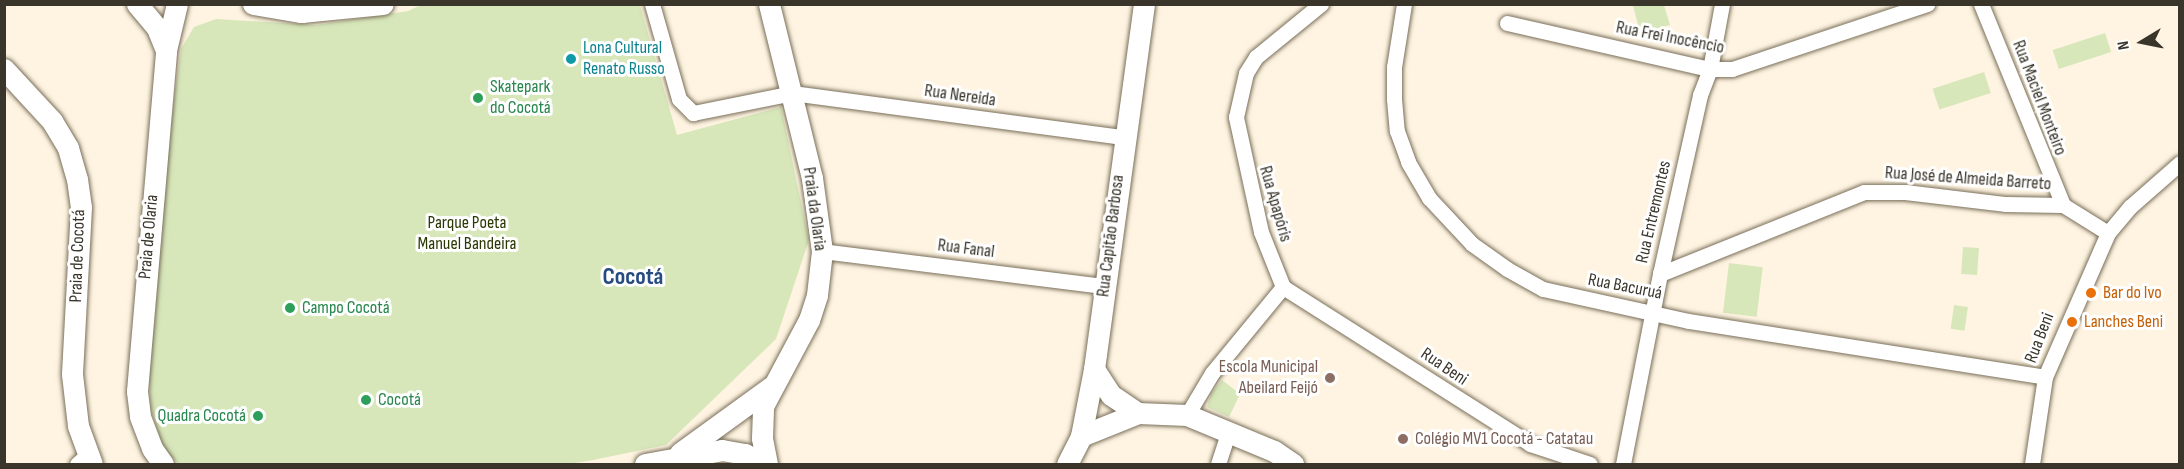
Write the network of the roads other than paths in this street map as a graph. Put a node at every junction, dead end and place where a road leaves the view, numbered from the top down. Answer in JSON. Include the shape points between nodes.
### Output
{"nodes":[{"id":1,"x":137,"y":4,"type":"edge"},
{"id":2,"x":177,"y":4,"type":"edge"},
{"id":3,"x":253,"y":4,"type":"edge"},
{"id":4,"x":383,"y":4,"type":"edge"},
{"id":5,"x":652,"y":4,"type":"edge"},
{"id":6,"x":769,"y":4,"type":"edge"},
{"id":7,"x":1144,"y":4,"type":"edge"},
{"id":8,"x":1321,"y":4,"type":"edge"},
{"id":9,"x":1404,"y":4,"type":"edge"},
{"id":10,"x":1722,"y":4,"type":"edge"},
{"id":11,"x":1926,"y":4,"type":"edge"},
{"id":12,"x":1981,"y":4,"type":"edge"},
{"id":13,"x":1507,"y":23,"type":"dead end"},
{"id":14,"x":166,"y":50,"type":"junction"},
{"id":15,"x":4,"y":69,"type":"edge"},
{"id":16,"x":1710,"y":69,"type":"junction"},
{"id":17,"x":792,"y":93,"type":"junction"},
{"id":18,"x":1123,"y":137,"type":"junction"},
{"id":19,"x":2180,"y":163,"type":"edge"},
{"id":20,"x":2063,"y":205,"type":"junction"},
{"id":21,"x":2108,"y":234,"type":"junction"},
{"id":22,"x":822,"y":251,"type":"junction"},
{"id":23,"x":1660,"y":274,"type":"junction"},
{"id":24,"x":1104,"y":286,"type":"junction"},
{"id":25,"x":1283,"y":287,"type":"junction"},
{"id":26,"x":1652,"y":311,"type":"junction"},
{"id":27,"x":1094,"y":369,"type":"junction"},
{"id":28,"x":2045,"y":377,"type":"junction"},
{"id":29,"x":771,"y":387,"type":"junction"},
{"id":30,"x":1138,"y":413,"type":"junction"},
{"id":31,"x":1187,"y":415,"type":"junction"},
{"id":32,"x":1229,"y":430,"type":"junction"},
{"id":33,"x":1081,"y":436,"type":"junction"},
{"id":34,"x":674,"y":457,"type":"junction"},
{"id":35,"x":86,"y":461,"type":"edge"},
{"id":36,"x":163,"y":465,"type":"edge"},
{"id":37,"x":645,"y":465,"type":"edge"},
{"id":38,"x":765,"y":465,"type":"edge"},
{"id":39,"x":1067,"y":465,"type":"edge"},
{"id":40,"x":1218,"y":465,"type":"edge"},
{"id":41,"x":1293,"y":465,"type":"edge"},
{"id":42,"x":1590,"y":465,"type":"edge"},
{"id":43,"x":1623,"y":465,"type":"edge"},
{"id":44,"x":2032,"y":465,"type":"edge"}],
"edges":[{"from":1,"to":14,"type":"street","via":[[157,28]]},
{"from":2,"to":14,"type":"street","name":"Praia de Olaria"},
{"from":3,"to":4,"type":"street","via":[[301,12]]},
{"from":5,"to":17,"type":"street","via":[[679,99],[686,108],[703,113]]},
{"from":6,"to":17,"type":"street","name":"Praia da Olaria"},
{"from":7,"to":18,"type":"street","name":"Rua Capitão Barbosa"},
{"from":8,"to":25,"type":"street","name":"Rua Apapóris","via":[[1256,57],[1246,73],[1236,117],[1261,232]]},
{"from":9,"to":26,"type":"street","name":"Rua Bacuruá","via":[[1394,67],[1397,131],[1408,162],[1429,198],[1472,244],[1543,289]]},
{"from":10,"to":16,"type":"street","name":"Rua Entremontes"},
{"from":11,"to":16,"type":"street","name":"Rua Frei Inocêncio","via":[[1758,63]]},
{"from":12,"to":20,"type":"street","name":"Rua Maciel Monteiro"},
{"from":13,"to":16,"type":"street","name":"Rua Frei Inocêncio"},
{"from":14,"to":36,"type":"street","name":"Praia de Olaria","via":[[137,391],[140,416]]},
{"from":15,"to":35,"type":"street","name":"Praia de Cocotá","via":[[52,121],[68,148],[77,179],[81,207],[72,374]]},
{"from":16,"to":23,"type":"street","name":"Rua Entremontes","via":[[1700,95]]},
{"from":17,"to":18,"type":"street","name":"Rua Nereida"},
{"from":17,"to":22,"type":"street","name":"Praia da Olaria","via":[[812,178]]},
{"from":18,"to":24,"type":"street","name":"Rua Capitão Barbosa"},
{"from":19,"to":21,"type":"street","via":[[2131,206]]},
{"from":20,"to":21,"type":"street","name":"Rua José de Almeida Barreto"},
{"from":20,"to":23,"type":"street","name":"Rua José de Almeida Barreto","via":[[1864,192]]},
{"from":21,"to":28,"type":"street","name":"Rua Beni"},
{"from":22,"to":24,"type":"street","name":"Rua Fanal"},
{"from":22,"to":29,"type":"street","name":"Praia da Olaria","via":[[817,295],[809,320]]},
{"from":23,"to":26,"type":"street","name":"Rua Entremontes"},
{"from":24,"to":27,"type":"street","name":"Rua Capitão Barbosa"},
{"from":25,"to":31,"type":"street","via":[[1212,373]]},
{"from":25,"to":42,"type":"street","name":"Rua Beni","via":[[1530,444]]},
{"from":26,"to":28,"type":"street","name":"Rua Bacuruá","via":[[1710,325]]},
{"from":26,"to":43,"type":"street","name":"Rua Entremontes"},
{"from":27,"to":30,"type":"street","via":[[1111,395]]},
{"from":27,"to":33,"type":"street","name":"Rua Capitão Barbosa"},
{"from":28,"to":44,"type":"street","name":"Rua Beni"},
{"from":29,"to":34,"type":"street","name":"Praia da Olaria"},
{"from":29,"to":38,"type":"street","name":"Praia da Olaria","via":[[761,420]]},
{"from":30,"to":31,"type":"street"},
{"from":30,"to":33,"type":"street"},
{"from":31,"to":32,"type":"street"},
{"from":32,"to":40,"type":"street"},
{"from":32,"to":41,"type":"street"},
{"from":33,"to":39,"type":"street","name":"Rua Capitão Barbosa"},
{"from":34,"to":37,"type":"street"},
{"from":34,"to":38,"type":"street","via":[[722,450],[745,454]]}]}
